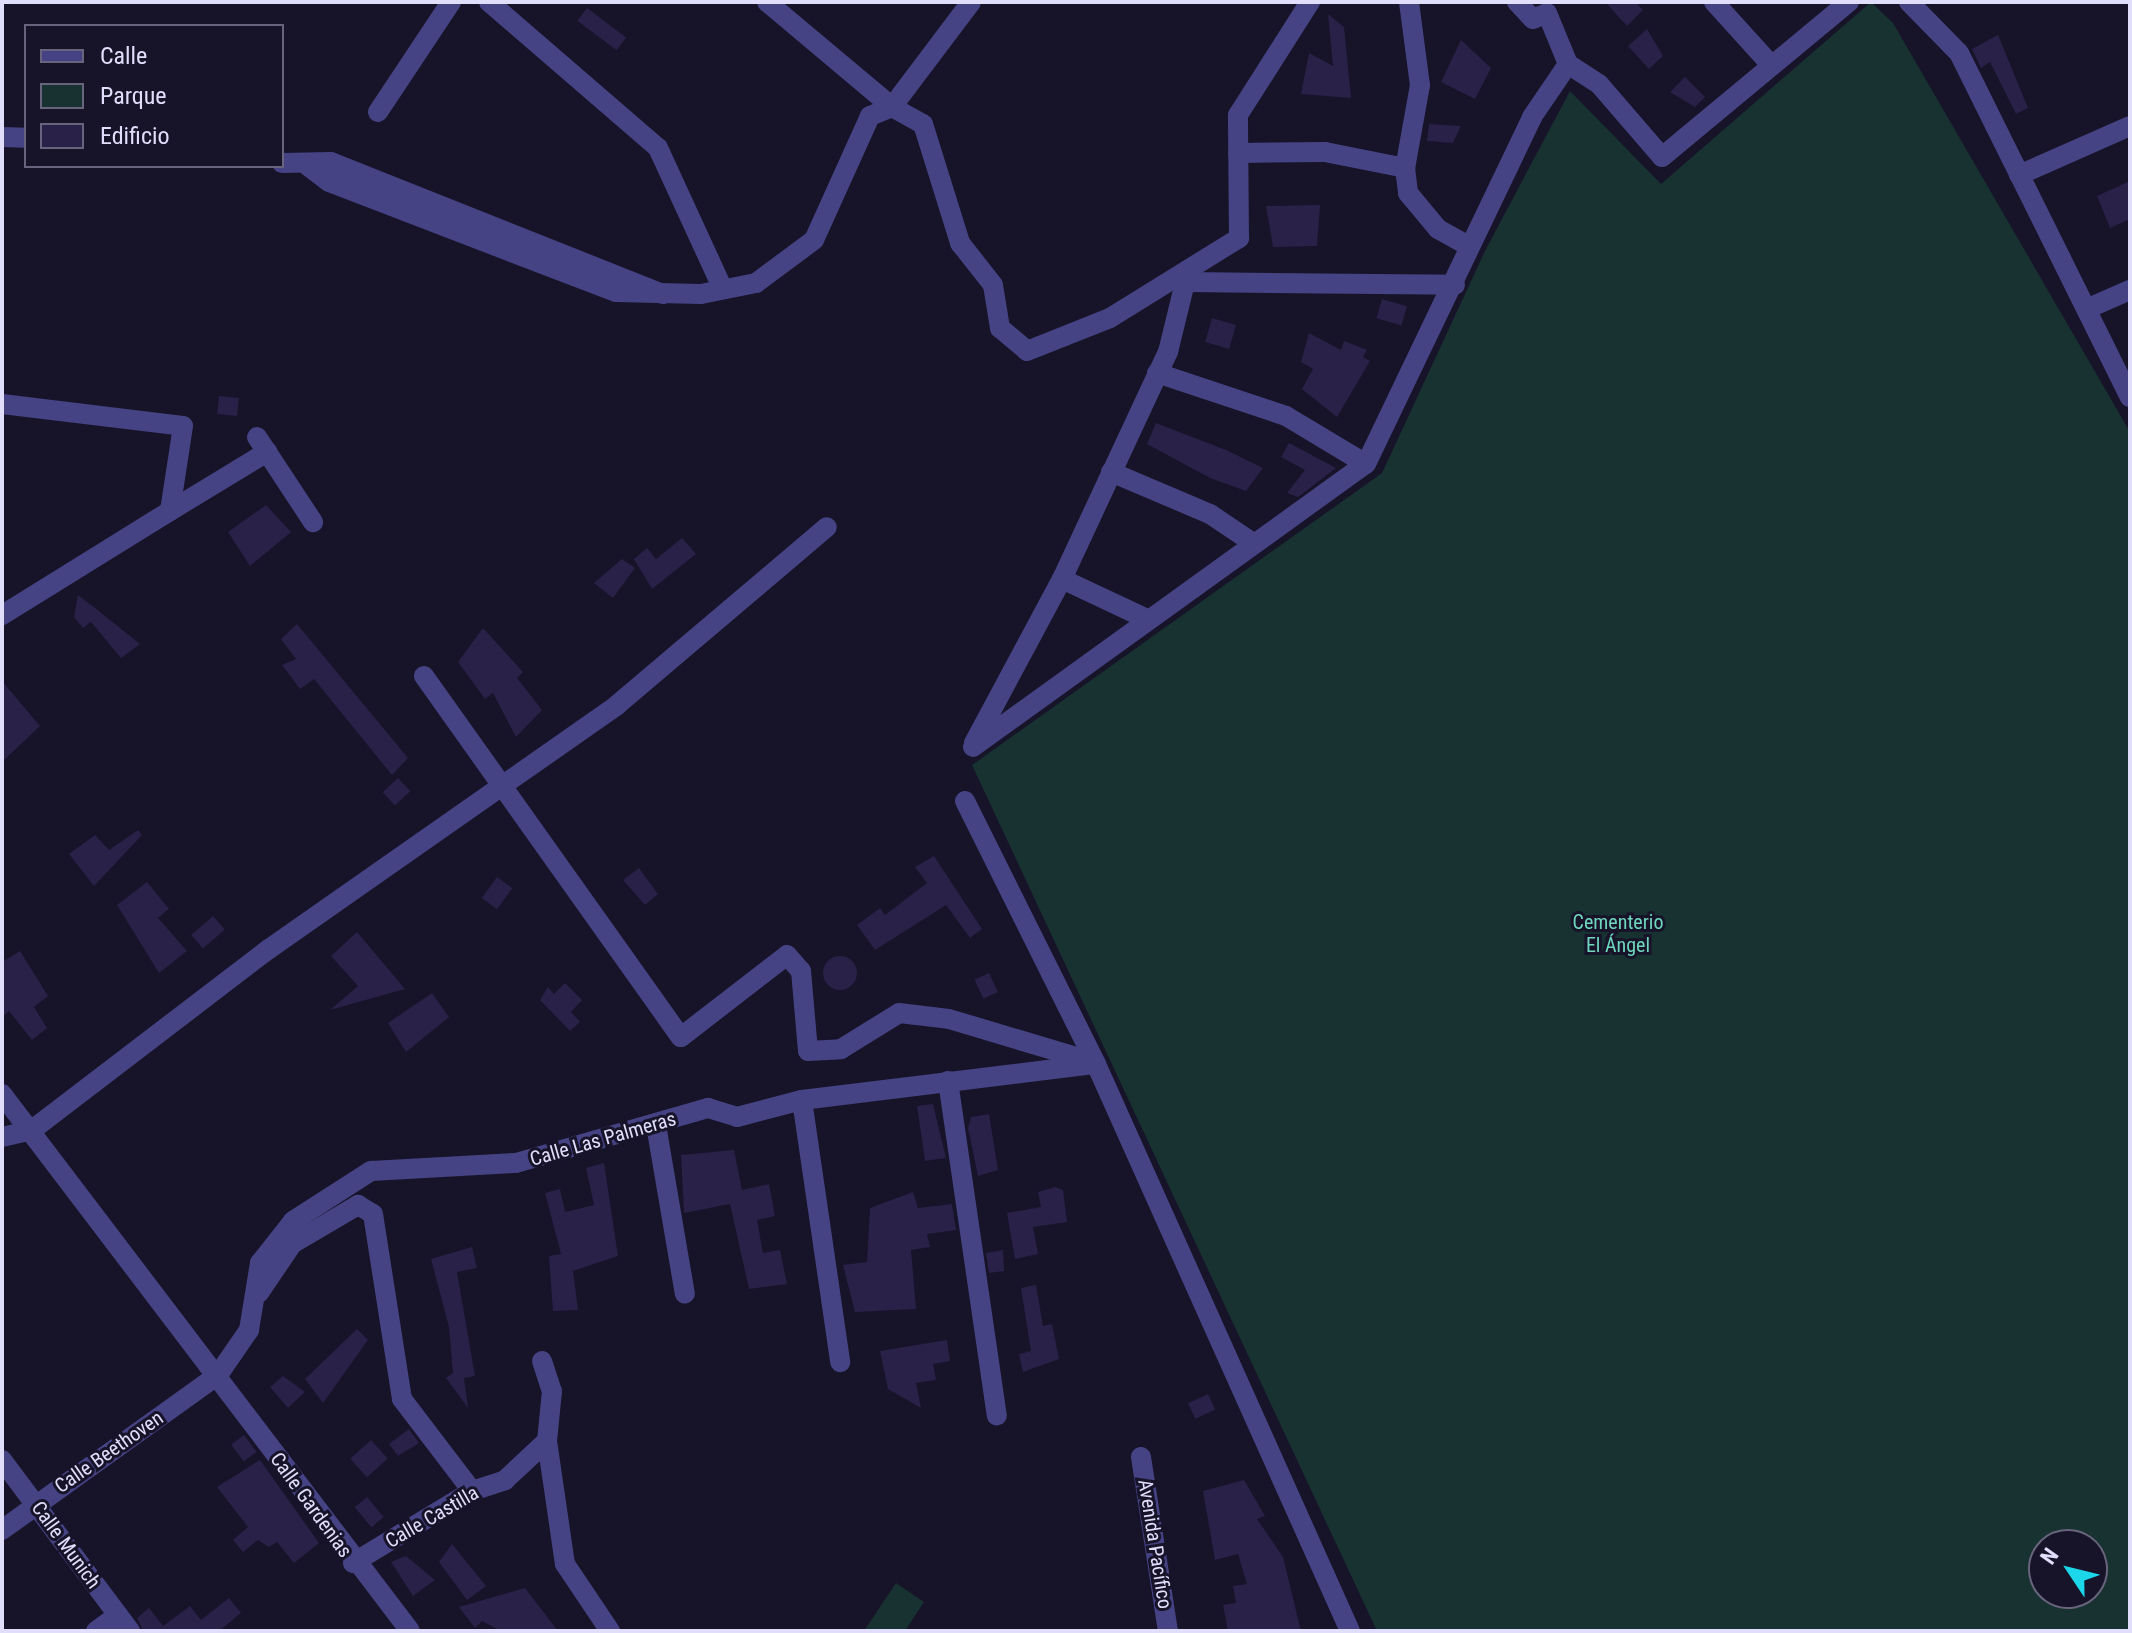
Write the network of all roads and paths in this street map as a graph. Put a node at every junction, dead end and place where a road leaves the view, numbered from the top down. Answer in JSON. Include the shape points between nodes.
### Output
{"nodes":[{"id":1,"x":451,"y":2,"type":"edge"},
{"id":2,"x":489,"y":2,"type":"edge"},
{"id":3,"x":767,"y":2,"type":"edge"},
{"id":4,"x":971,"y":2,"type":"edge"},
{"id":5,"x":1310,"y":2,"type":"edge"},
{"id":6,"x":1409,"y":2,"type":"edge"},
{"id":7,"x":1517,"y":2,"type":"edge"},
{"id":8,"x":1714,"y":2,"type":"edge"},
{"id":9,"x":1849,"y":2,"type":"edge"},
{"id":10,"x":1909,"y":2,"type":"edge"},
{"id":11,"x":1554,"y":8,"type":"edge"},
{"id":12,"x":1568,"y":64,"type":"junction"},
{"id":13,"x":1772,"y":66,"type":"junction"},
{"id":14,"x":892,"y":107,"type":"junction"},
{"id":15,"x":378,"y":112,"type":"dead end"},
{"id":16,"x":2130,"y":126,"type":"edge"},
{"id":17,"x":2,"y":137,"type":"edge"},
{"id":18,"x":24,"y":138,"type":"edge"},
{"id":19,"x":1238,"y":153,"type":"junction"},
{"id":20,"x":284,"y":163,"type":"edge"},
{"id":21,"x":1405,"y":168,"type":"junction"},
{"id":22,"x":2019,"y":175,"type":"junction"},
{"id":23,"x":1469,"y":246,"type":"junction"},
{"id":24,"x":1187,"y":278,"type":"junction"},
{"id":25,"x":1455,"y":285,"type":"junction"},
{"id":26,"x":723,"y":289,"type":"junction"},
{"id":27,"x":2130,"y":290,"type":"edge"},
{"id":28,"x":2091,"y":307,"type":"junction"},
{"id":29,"x":1157,"y":373,"type":"junction"},
{"id":30,"x":2130,"y":397,"type":"edge"},
{"id":31,"x":2,"y":404,"type":"edge"},
{"id":32,"x":1366,"y":464,"type":"junction"},
{"id":33,"x":1111,"y":472,"type":"junction"},
{"id":34,"x":170,"y":511,"type":"junction"},
{"id":35,"x":313,"y":522,"type":"dead end"},
{"id":36,"x":827,"y":527,"type":"dead end"},
{"id":37,"x":1253,"y":543,"type":"junction"},
{"id":38,"x":1062,"y":579,"type":"junction"},
{"id":39,"x":2,"y":615,"type":"edge"},
{"id":40,"x":1149,"y":620,"type":"junction"},
{"id":41,"x":424,"y":676,"type":"dead end"},
{"id":42,"x":502,"y":786,"type":"junction"},
{"id":43,"x":965,"y":801,"type":"dead end"},
{"id":44,"x":1096,"y":1064,"type":"junction"},
{"id":45,"x":948,"y":1081,"type":"junction"},
{"id":46,"x":2,"y":1094,"type":"edge"},
{"id":47,"x":802,"y":1100,"type":"junction"},
{"id":48,"x":656,"y":1125,"type":"junction"},
{"id":49,"x":32,"y":1130,"type":"junction"},
{"id":50,"x":2,"y":1137,"type":"edge"},
{"id":51,"x":685,"y":1294,"type":"dead end"},
{"id":52,"x":254,"y":1300,"type":"junction"},
{"id":53,"x":542,"y":1361,"type":"dead end"},
{"id":54,"x":840,"y":1362,"type":"dead end"},
{"id":55,"x":218,"y":1375,"type":"junction"},
{"id":56,"x":997,"y":1415,"type":"dead end"},
{"id":57,"x":547,"y":1441,"type":"junction"},
{"id":58,"x":1141,"y":1457,"type":"dead end"},
{"id":59,"x":2,"y":1460,"type":"edge"},
{"id":60,"x":472,"y":1491,"type":"junction"},
{"id":61,"x":36,"y":1504,"type":"junction"},
{"id":62,"x":2,"y":1530,"type":"edge"},
{"id":63,"x":353,"y":1563,"type":"junction"},
{"id":64,"x":124,"y":1623,"type":"edge"},
{"id":65,"x":96,"y":1631,"type":"edge"},
{"id":66,"x":410,"y":1631,"type":"edge"},
{"id":67,"x":610,"y":1631,"type":"edge"},
{"id":68,"x":1168,"y":1631,"type":"edge"},
{"id":69,"x":1350,"y":1631,"type":"edge"}],
"edges":[{"from":1,"to":15,"type":"street"},
{"from":2,"to":26,"type":"street","via":[[658,148]]},
{"from":3,"to":14,"type":"street"},
{"from":4,"to":14,"type":"street"},
{"from":5,"to":19,"type":"street","via":[[1238,115]]},
{"from":6,"to":21,"type":"street","via":[[1420,85]]},
{"from":7,"to":11,"type":"street","via":[[1533,19]]},
{"from":8,"to":13,"type":"street"},
{"from":9,"to":13,"type":"street"},
{"from":10,"to":22,"type":"street","via":[[1959,53]]},
{"from":11,"to":12,"type":"street"},
{"from":12,"to":13,"type":"street","via":[[1599,84],[1662,157]]},
{"from":12,"to":23,"type":"street","via":[[1532,117]]},
{"from":14,"to":24,"type":"street","via":[[923,124],[960,243],[993,285],[1000,328],[1013,345],[1046,346]]},
{"from":14,"to":26,"type":"street","via":[[870,116],[814,240],[756,283]]},
{"from":16,"to":22,"type":"street"},
{"from":17,"to":18,"type":"street"},
{"from":19,"to":21,"type":"street","via":[[1325,152]]},
{"from":19,"to":24,"type":"street","via":[[1239,238]]},
{"from":20,"to":26,"type":"street","via":[[331,162],[663,294]]},
{"from":21,"to":23,"type":"street","via":[[1408,193],[1438,229]]},
{"from":22,"to":28,"type":"street"},
{"from":23,"to":25,"type":"street"},
{"from":24,"to":25,"type":"street"},
{"from":24,"to":29,"type":"street"},
{"from":25,"to":32,"type":"street"},
{"from":27,"to":28,"type":"street"},
{"from":28,"to":30,"type":"street"},
{"from":29,"to":32,"type":"street","via":[[1286,416]]},
{"from":29,"to":33,"type":"street"},
{"from":31,"to":34,"type":"street","via":[[183,426]]},
{"from":32,"to":37,"type":"street"},
{"from":33,"to":37,"type":"street","via":[[1210,514]]},
{"from":33,"to":38,"type":"street"},
{"from":34,"to":35,"type":"street","via":[[262,444]]},
{"from":34,"to":39,"type":"street"},
{"from":36,"to":42,"type":"street","via":[[617,705]]},
{"from":37,"to":40,"type":"street"},
{"from":38,"to":40,"type":"street"},
{"from":38,"to":40,"type":"street","via":[[973,747]]},
{"from":41,"to":42,"type":"street"},
{"from":42,"to":44,"type":"street","via":[[681,1037],[787,955],[801,971],[808,1051],[841,1049],[899,1013]]},
{"from":42,"to":49,"type":"street","via":[[269,949]]},
{"from":43,"to":44,"type":"street"},
{"from":44,"to":45,"type":"street","name":"Calle Las Palmeras"},
{"from":44,"to":69,"type":"street"},
{"from":45,"to":47,"type":"street","name":"Calle Las Palmeras"},
{"from":45,"to":56,"type":"street"},
{"from":46,"to":49,"type":"street","name":"Calle Gardenias"},
{"from":47,"to":48,"type":"street","name":"Calle Las Palmeras","via":[[737,1117],[708,1108]]},
{"from":47,"to":54,"type":"street"},
{"from":48,"to":51,"type":"street"},
{"from":48,"to":52,"type":"street","name":"Calle Las Palmeras","via":[[516,1163],[371,1171],[293,1221],[260,1263]]},
{"from":49,"to":50,"type":"street"},
{"from":49,"to":55,"type":"street","name":"Calle Gardenias"},
{"from":52,"to":55,"type":"street","name":"Calle Las Palmeras","via":[[249,1330]]},
{"from":52,"to":60,"type":"street","via":[[292,1244],[358,1205],[373,1214],[402,1399]]},
{"from":53,"to":57,"type":"street","via":[[552,1391]]},
{"from":55,"to":61,"type":"street","name":"Calle Beethoven"},
{"from":55,"to":63,"type":"street","name":"Calle Gardenias"},
{"from":57,"to":60,"type":"street","name":"Calle Castilla","via":[[505,1480]]},
{"from":57,"to":67,"type":"street","via":[[565,1564]]},
{"from":58,"to":68,"type":"street","name":"Avenida Pacífico"},
{"from":59,"to":61,"type":"street","name":"Calle Munich"},
{"from":60,"to":63,"type":"street","name":"Calle Castilla"},
{"from":61,"to":62,"type":"street","name":"Calle Beethoven"},
{"from":61,"to":64,"type":"street","name":"Calle Munich"},
{"from":63,"to":66,"type":"street","name":"Calle Gardenias"},
{"from":64,"to":65,"type":"street"}]}
